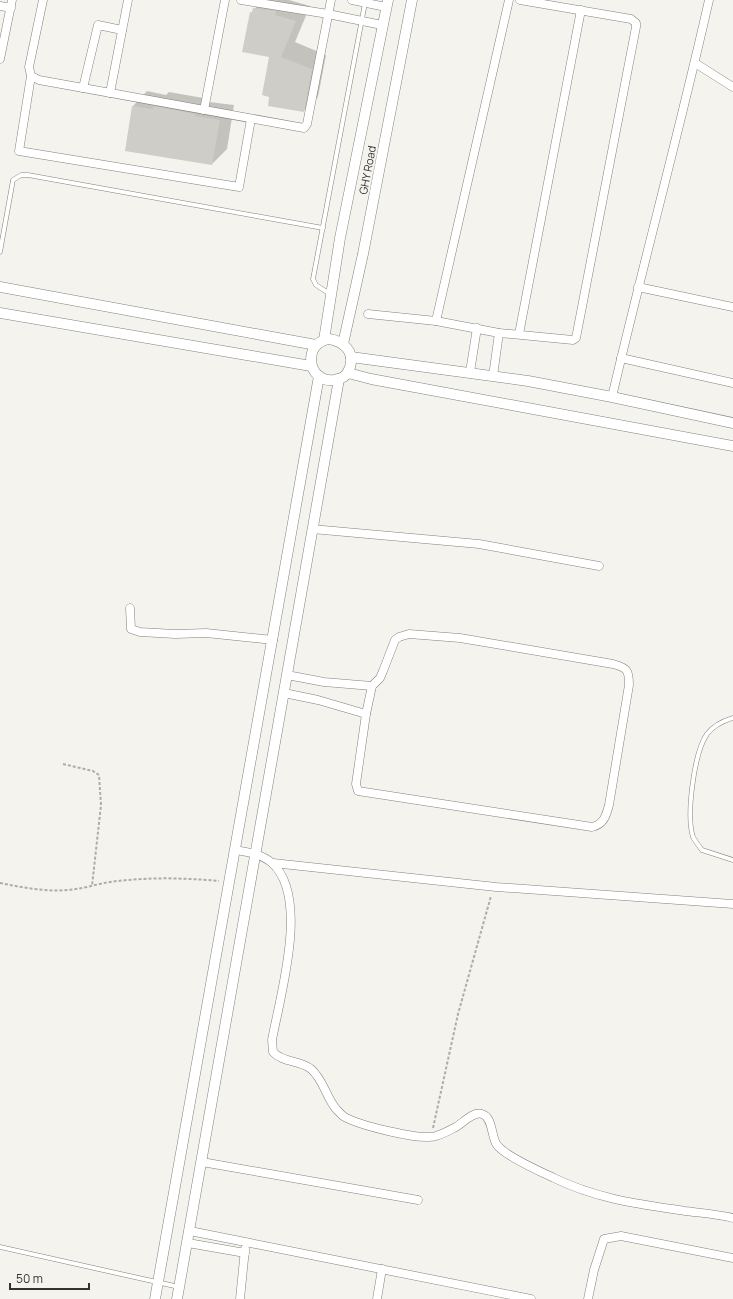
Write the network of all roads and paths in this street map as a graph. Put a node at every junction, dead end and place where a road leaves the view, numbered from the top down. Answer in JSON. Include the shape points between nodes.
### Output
{"nodes":[{"id":1,"x":43,"y":0,"type":"edge"},
{"id":2,"x":128,"y":0,"type":"edge"},
{"id":3,"x":225,"y":0,"type":"edge"},
{"id":4,"x":241,"y":0,"type":"edge"},
{"id":5,"x":331,"y":0,"type":"edge"},
{"id":6,"x":352,"y":0,"type":"edge"},
{"id":7,"x":412,"y":0,"type":"edge"},
{"id":8,"x":509,"y":0,"type":"edge"},
{"id":9,"x":520,"y":0,"type":"edge"},
{"id":10,"x":709,"y":0,"type":"edge"},
{"id":11,"x":365,"y":3,"type":"junction"},
{"id":12,"x":11,"y":4,"type":"edge"},
{"id":13,"x":387,"y":4,"type":"edge"},
{"id":14,"x":0,"y":6,"type":"edge"},
{"id":15,"x":581,"y":10,"type":"junction"},
{"id":16,"x":328,"y":14,"type":"junction"},
{"id":17,"x":362,"y":21,"type":"junction"},
{"id":18,"x":382,"y":25,"type":"junction"},
{"id":19,"x":122,"y":30,"type":"junction"},
{"id":20,"x":0,"y":59,"type":"edge"},
{"id":21,"x":695,"y":63,"type":"junction"},
{"id":22,"x":31,"y":76,"type":"junction"},
{"id":23,"x":733,"y":87,"type":"edge"},
{"id":24,"x":83,"y":88,"type":"junction"},
{"id":25,"x":110,"y":93,"type":"junction"},
{"id":26,"x":204,"y":110,"type":"junction"},
{"id":27,"x":251,"y":119,"type":"junction"},
{"id":28,"x":323,"y":228,"type":"junction"},
{"id":29,"x":0,"y":252,"type":"edge"},
{"id":30,"x":0,"y":286,"type":"edge"},
{"id":31,"x":638,"y":287,"type":"junction"},
{"id":32,"x":331,"y":295,"type":"junction"},
{"id":33,"x":733,"y":307,"type":"edge"},
{"id":34,"x":0,"y":313,"type":"edge"},
{"id":35,"x":368,"y":314,"type":"dead end"},
{"id":36,"x":436,"y":321,"type":"junction"},
{"id":37,"x":477,"y":328,"type":"junction"},
{"id":38,"x":499,"y":333,"type":"junction"},
{"id":39,"x":519,"y":334,"type":"junction"},
{"id":40,"x":320,"y":343,"type":"junction"},
{"id":41,"x":343,"y":344,"type":"junction"},
{"id":42,"x":351,"y":357,"type":"junction"},
{"id":43,"x":621,"y":358,"type":"junction"},
{"id":44,"x":312,"y":366,"type":"junction"},
{"id":45,"x":470,"y":372,"type":"junction"},
{"id":46,"x":348,"y":373,"type":"junction"},
{"id":47,"x":320,"y":376,"type":"junction"},
{"id":48,"x":493,"y":376,"type":"junction"},
{"id":49,"x":339,"y":379,"type":"junction"},
{"id":50,"x":733,"y":383,"type":"edge"},
{"id":51,"x":612,"y":397,"type":"junction"},
{"id":52,"x":733,"y":423,"type":"edge"},
{"id":53,"x":733,"y":446,"type":"edge"},
{"id":54,"x":312,"y":529,"type":"junction"},
{"id":55,"x":599,"y":566,"type":"dead end"},
{"id":56,"x":130,"y":608,"type":"dead end"},
{"id":57,"x":272,"y":640,"type":"junction"},
{"id":58,"x":287,"y":675,"type":"junction"},
{"id":59,"x":372,"y":686,"type":"junction"},
{"id":60,"x":284,"y":693,"type":"junction"},
{"id":61,"x":366,"y":714,"type":"junction"},
{"id":62,"x":733,"y":718,"type":"edge"},
{"id":63,"x":63,"y":764,"type":"dead end"},
{"id":64,"x":235,"y":850,"type":"junction"},
{"id":65,"x":256,"y":853,"type":"junction"},
{"id":66,"x":733,"y":860,"type":"edge"},
{"id":67,"x":273,"y":863,"type":"junction"},
{"id":68,"x":229,"y":882,"type":"junction"},
{"id":69,"x":0,"y":883,"type":"edge"},
{"id":70,"x":92,"y":886,"type":"junction"},
{"id":71,"x":496,"y":887,"type":"junction"},
{"id":72,"x":733,"y":904,"type":"edge"},
{"id":73,"x":431,"y":1137,"type":"junction"},
{"id":74,"x":202,"y":1162,"type":"junction"},
{"id":75,"x":418,"y":1200,"type":"dead end"},
{"id":76,"x":733,"y":1218,"type":"edge"},
{"id":77,"x":190,"y":1231,"type":"junction"},
{"id":78,"x":246,"y":1242,"type":"junction"},
{"id":79,"x":188,"y":1243,"type":"junction"},
{"id":80,"x":0,"y":1247,"type":"edge"},
{"id":81,"x":245,"y":1254,"type":"junction"},
{"id":82,"x":733,"y":1258,"type":"edge"},
{"id":83,"x":382,"y":1269,"type":"junction"},
{"id":84,"x":158,"y":1283,"type":"junction"},
{"id":85,"x":179,"y":1288,"type":"junction"},
{"id":86,"x":155,"y":1299,"type":"edge"},
{"id":87,"x":177,"y":1299,"type":"edge"},
{"id":88,"x":240,"y":1299,"type":"edge"},
{"id":89,"x":377,"y":1299,"type":"edge"},
{"id":90,"x":531,"y":1299,"type":"edge"},
{"id":91,"x":588,"y":1299,"type":"edge"}],
"edges":[{"from":1,"to":22,"type":"street","via":[[29,68]]},
{"from":2,"to":19,"type":"street"},
{"from":3,"to":26,"type":"street"},
{"from":4,"to":16,"type":"street"},
{"from":5,"to":16,"type":"street"},
{"from":6,"to":11,"type":"street"},
{"from":7,"to":41,"type":"street","name":"GHY Road"},
{"from":8,"to":36,"type":"street"},
{"from":9,"to":15,"type":"street"},
{"from":10,"to":21,"type":"street"},
{"from":11,"to":13,"type":"street"},
{"from":11,"to":17,"type":"lane"},
{"from":12,"to":14,"type":"street"},
{"from":12,"to":20,"type":"street"},
{"from":13,"to":18,"type":"street","name":"GHY Road"},
{"from":15,"to":39,"type":"street"},
{"from":15,"to":39,"type":"street","via":[[631,19],[636,23],[636,27],[576,338],[571,340]]},
{"from":16,"to":17,"type":"street"},
{"from":16,"to":27,"type":"street","via":[[306,126],[299,128]]},
{"from":17,"to":18,"type":"street"},
{"from":17,"to":28,"type":"lane"},
{"from":18,"to":32,"type":"street","name":"GHY Road"},
{"from":19,"to":24,"type":"street","via":[[98,25]]},
{"from":19,"to":25,"type":"street"},
{"from":21,"to":23,"type":"street"},
{"from":21,"to":31,"type":"street"},
{"from":22,"to":24,"type":"street","via":[[39,80]]},
{"from":22,"to":27,"type":"street","via":[[19,151],[239,187]]},
{"from":24,"to":25,"type":"street"},
{"from":25,"to":26,"type":"street"},
{"from":26,"to":27,"type":"street"},
{"from":28,"to":29,"type":"lane","via":[[21,175],[12,180]]},
{"from":28,"to":32,"type":"lane","via":[[314,279],[316,285]]},
{"from":30,"to":40,"type":"street"},
{"from":31,"to":33,"type":"street"},
{"from":31,"to":43,"type":"street"},
{"from":32,"to":40,"type":"street","name":"GHY Road"},
{"from":34,"to":44,"type":"street"},
{"from":35,"to":36,"type":"street"},
{"from":36,"to":37,"type":"street"},
{"from":37,"to":38,"type":"street"},
{"from":37,"to":45,"type":"street"},
{"from":38,"to":39,"type":"street"},
{"from":38,"to":48,"type":"street"},
{"from":40,"to":41,"type":"street","via":[[334,340]]},
{"from":40,"to":44,"type":"street","via":[[311,359]]},
{"from":41,"to":42,"type":"street"},
{"from":42,"to":45,"type":"street"},
{"from":42,"to":46,"type":"street"},
{"from":43,"to":50,"type":"street"},
{"from":43,"to":51,"type":"street"},
{"from":44,"to":47,"type":"street"},
{"from":45,"to":48,"type":"street"},
{"from":46,"to":49,"type":"street"},
{"from":46,"to":53,"type":"street"},
{"from":47,"to":49,"type":"street","via":[[326,379]]},
{"from":47,"to":57,"type":"street"},
{"from":48,"to":51,"type":"street"},
{"from":49,"to":54,"type":"street"},
{"from":51,"to":52,"type":"street"},
{"from":54,"to":55,"type":"street","via":[[479,544]]},
{"from":54,"to":58,"type":"street"},
{"from":56,"to":57,"type":"street","via":[[131,629],[138,632],[206,633]]},
{"from":57,"to":64,"type":"street"},
{"from":58,"to":59,"type":"street","via":[[324,682]]},
{"from":58,"to":60,"type":"street"},
{"from":59,"to":61,"type":"street"},
{"from":59,"to":61,"type":"street","via":[[380,678],[395,640],[409,634],[460,638],[621,666],[629,672],[629,685],[605,820],[592,827],[358,791],[356,784]]},
{"from":60,"to":61,"type":"street"},
{"from":60,"to":65,"type":"street"},
{"from":62,"to":66,"type":"lane","via":[[716,725],[702,742],[690,811],[693,837],[702,850]]},
{"from":63,"to":70,"type":"path","via":[[93,771],[99,775],[101,806]]},
{"from":64,"to":65,"type":"street"},
{"from":64,"to":68,"type":"street"},
{"from":65,"to":67,"type":"street"},
{"from":65,"to":74,"type":"street"},
{"from":67,"to":71,"type":"street"},
{"from":67,"to":73,"type":"street","via":[[284,878],[290,901],[288,960],[272,1040],[273,1052],[280,1058],[311,1069],[342,1115],[396,1132]]},
{"from":68,"to":70,"type":"path","via":[[148,879]]},
{"from":68,"to":84,"type":"street"},
{"from":69,"to":70,"type":"path","via":[[56,890],[75,890]]},
{"from":71,"to":72,"type":"street"},
{"from":71,"to":73,"type":"path","via":[[491,896],[458,1014]]},
{"from":73,"to":76,"type":"street","via":[[455,1128],[474,1114],[482,1114],[486,1116],[497,1146],[502,1150],[580,1190],[614,1199]]},
{"from":74,"to":75,"type":"street"},
{"from":74,"to":77,"type":"street"},
{"from":77,"to":78,"type":"street"},
{"from":77,"to":79,"type":"street"},
{"from":78,"to":81,"type":"street"},
{"from":78,"to":83,"type":"street"},
{"from":79,"to":81,"type":"street"},
{"from":79,"to":85,"type":"street"},
{"from":80,"to":84,"type":"lane"},
{"from":81,"to":88,"type":"street"},
{"from":82,"to":91,"type":"street","via":[[621,1236],[604,1239]]},
{"from":83,"to":89,"type":"street"},
{"from":83,"to":90,"type":"street"},
{"from":84,"to":85,"type":"lane"},
{"from":84,"to":86,"type":"street"},
{"from":85,"to":87,"type":"street"}]}
